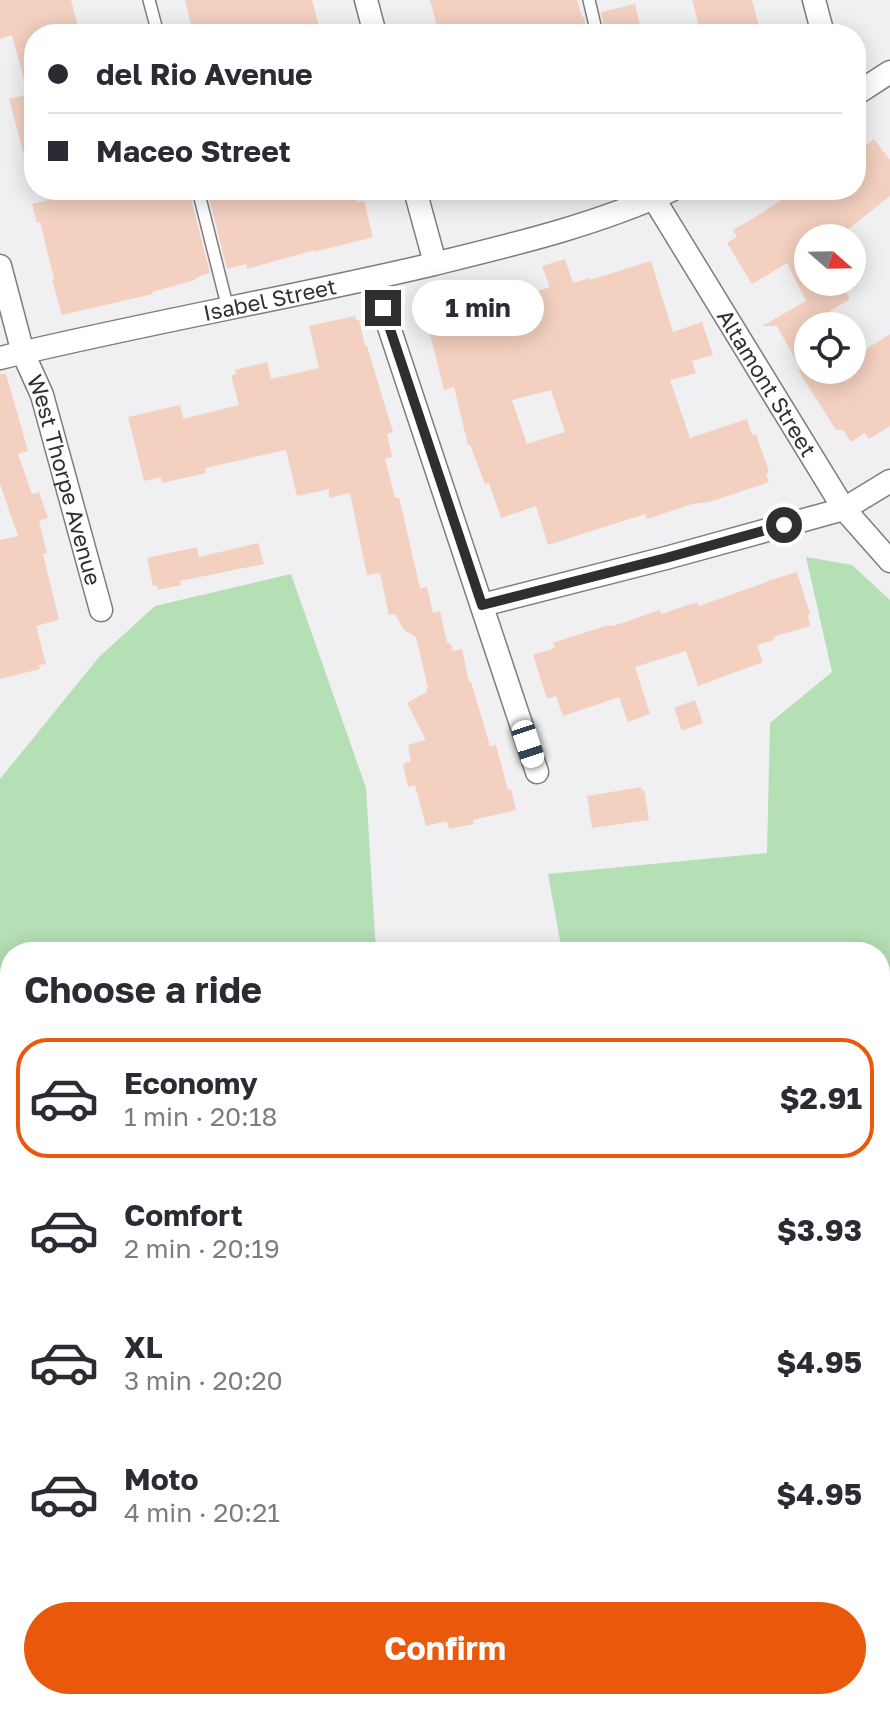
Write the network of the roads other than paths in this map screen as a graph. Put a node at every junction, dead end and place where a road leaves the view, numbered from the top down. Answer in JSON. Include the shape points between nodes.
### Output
{"nodes":[{"id":1,"x":149,"y":0,"type":"edge"},
{"id":2,"x":366,"y":0,"type":"edge"},
{"id":3,"x":589,"y":0,"type":"edge"},
{"id":4,"x":814,"y":0,"type":"edge"},
{"id":5,"x":155,"y":24,"type":"edge"},
{"id":6,"x":372,"y":24,"type":"edge"},
{"id":7,"x":595,"y":24,"type":"edge"},
{"id":8,"x":820,"y":24,"type":"edge"},
{"id":9,"x":887,"y":80,"type":"edge"},
{"id":10,"x":866,"y":89,"type":"edge"},
{"id":11,"x":201,"y":200,"type":"edge"},
{"id":12,"x":418,"y":200,"type":"edge"},
{"id":13,"x":641,"y":200,"type":"edge"},
{"id":14,"x":653,"y":200,"type":"edge"},
{"id":15,"x":435,"y":263,"type":"junction"},
{"id":16,"x":0,"y":266,"type":"edge"},
{"id":17,"x":373,"y":279,"type":"junction"},
{"id":18,"x":228,"y":309,"type":"junction"},
{"id":19,"x":23,"y":353,"type":"junction"},
{"id":20,"x":0,"y":358,"type":"edge"},
{"id":21,"x":890,"y":481,"type":"edge"},
{"id":22,"x":844,"y":509,"type":"junction"},
{"id":23,"x":890,"y":561,"type":"edge"},
{"id":24,"x":482,"y":605,"type":"junction"},
{"id":25,"x":101,"y":610,"type":"dead end"},
{"id":26,"x":537,"y":772,"type":"dead end"}],
"edges":[{"from":1,"to":5,"type":"lane"},
{"from":2,"to":6,"type":"street"},
{"from":3,"to":7,"type":"lane"},
{"from":4,"to":8,"type":"street"},
{"from":9,"to":10,"type":"street"},
{"from":11,"to":18,"type":"lane"},
{"from":12,"to":15,"type":"street"},
{"from":13,"to":15,"type":"street","name":"Isabel Street","via":[[565,230]]},
{"from":14,"to":22,"type":"street","name":"Altamont Street"},
{"from":15,"to":17,"type":"street","name":"Isabel Street"},
{"from":16,"to":19,"type":"street","name":"West Thorpe Avenue"},
{"from":17,"to":18,"type":"street","name":"Isabel Street"},
{"from":17,"to":24,"type":"street"},
{"from":18,"to":19,"type":"street","name":"Isabel Street"},
{"from":19,"to":20,"type":"street","name":"Isabel Street"},
{"from":19,"to":25,"type":"street","name":"West Thorpe Avenue","via":[[42,395]]},
{"from":21,"to":22,"type":"street"},
{"from":22,"to":23,"type":"street","name":"Altamont Street"},
{"from":22,"to":24,"type":"street"},
{"from":24,"to":26,"type":"street"}]}
